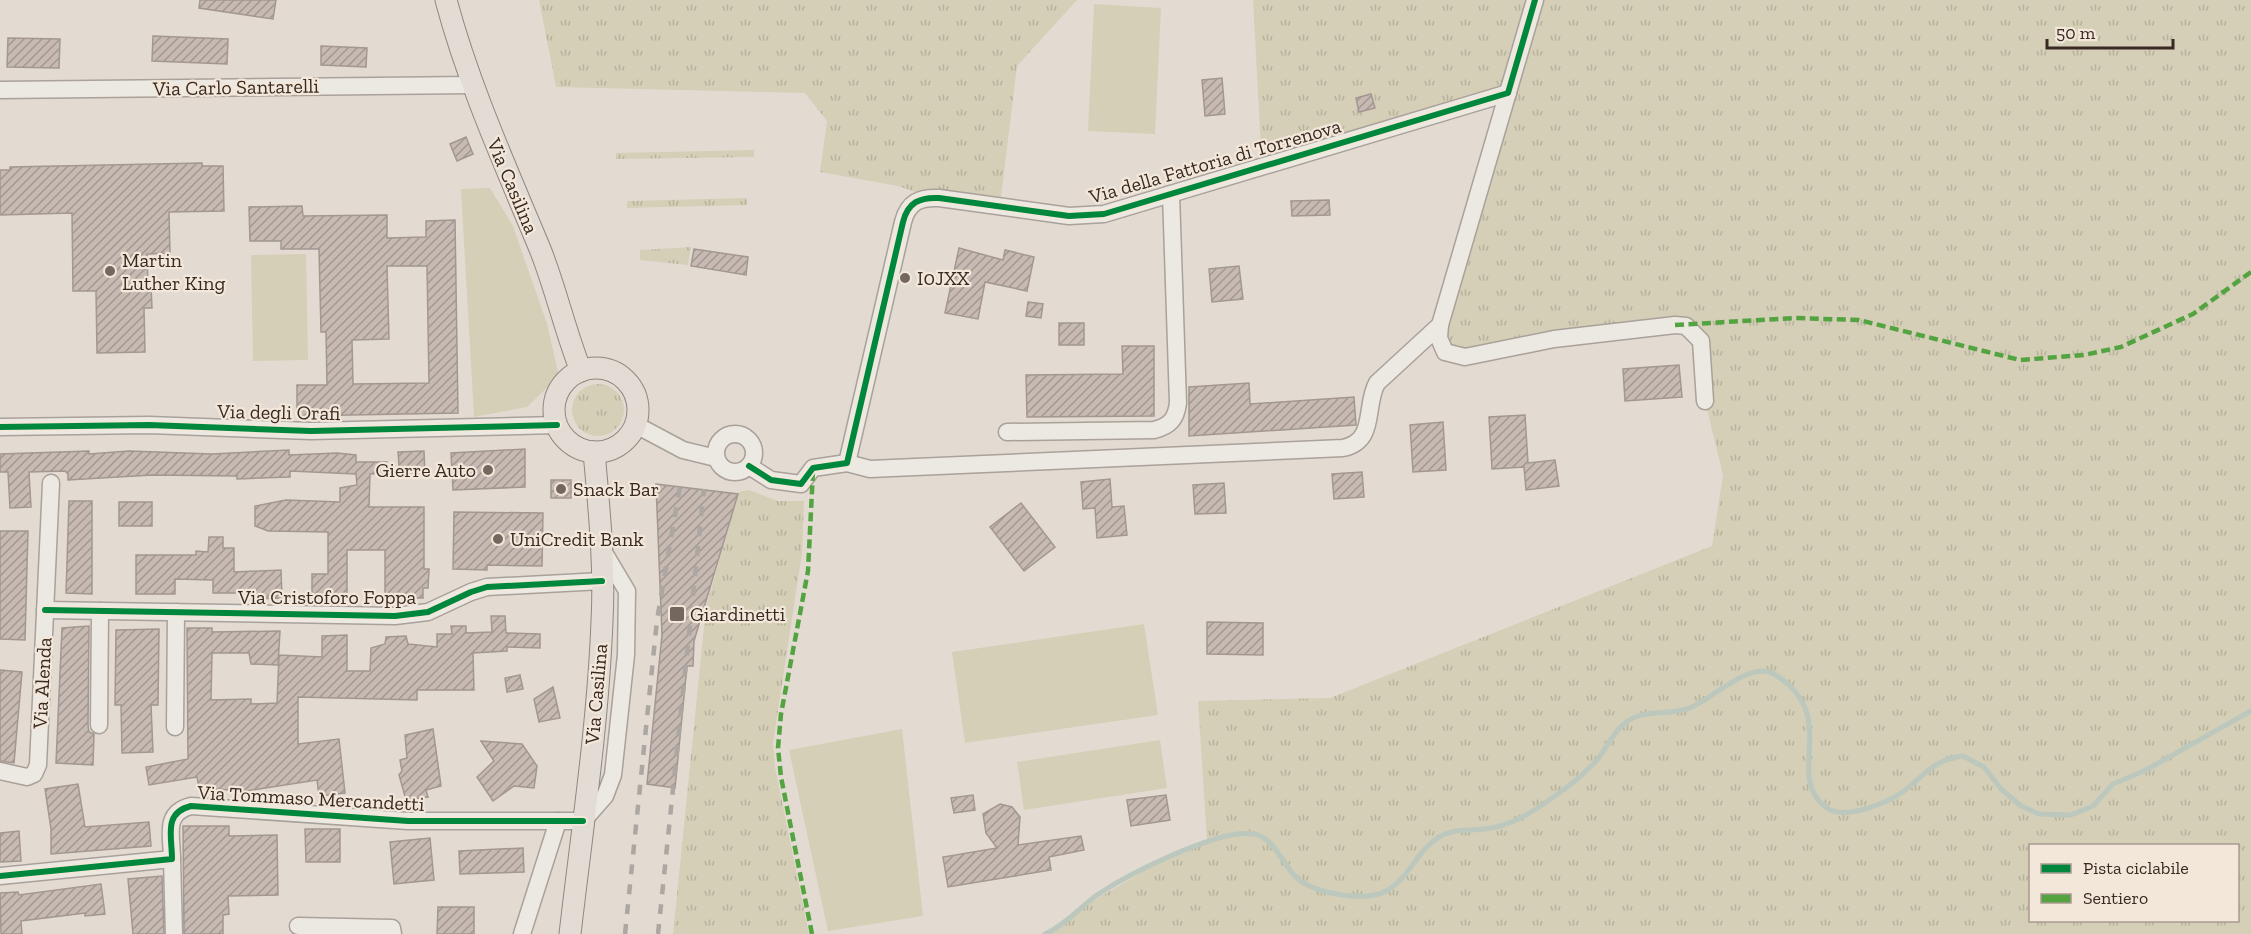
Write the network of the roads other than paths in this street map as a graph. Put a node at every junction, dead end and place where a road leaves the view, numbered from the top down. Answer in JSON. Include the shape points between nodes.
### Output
{"nodes":[{"id":1,"x":446,"y":0,"type":"edge"},
{"id":2,"x":1535,"y":0,"type":"edge"},
{"id":3,"x":472,"y":85,"type":"junction"},
{"id":4,"x":0,"y":90,"type":"edge"},
{"id":5,"x":1508,"y":93,"type":"junction"},
{"id":6,"x":1171,"y":194,"type":"junction"},
{"id":7,"x":1440,"y":325,"type":"junction"},
{"id":8,"x":581,"y":371,"type":"junction"},
{"id":9,"x":1706,"y":401,"type":"dead end"},
{"id":10,"x":557,"y":425,"type":"junction"},
{"id":11,"x":636,"y":425,"type":"junction"},
{"id":12,"x":0,"y":427,"type":"edge"},
{"id":13,"x":1008,"y":432,"type":"dead end"},
{"id":14,"x":594,"y":452,"type":"junction"},
{"id":15,"x":716,"y":458,"type":"junction"},
{"id":16,"x":848,"y":463,"type":"junction"},
{"id":17,"x":749,"y":466,"type":"junction"},
{"id":18,"x":51,"y":483,"type":"dead end"},
{"id":19,"x":601,"y":548,"type":"junction"},
{"id":20,"x":602,"y":581,"type":"junction"},
{"id":21,"x":45,"y":610,"type":"junction"},
{"id":22,"x":100,"y":611,"type":"junction"},
{"id":23,"x":176,"y":612,"type":"junction"},
{"id":24,"x":99,"y":725,"type":"dead end"},
{"id":25,"x":175,"y":727,"type":"dead end"},
{"id":26,"x":0,"y":771,"type":"edge"},
{"id":27,"x":558,"y":821,"type":"junction"},
{"id":28,"x":583,"y":821,"type":"junction"},
{"id":29,"x":172,"y":859,"type":"junction"},
{"id":30,"x":0,"y":876,"type":"edge"},
{"id":31,"x":298,"y":926,"type":"dead end"},
{"id":32,"x":174,"y":934,"type":"edge"},
{"id":33,"x":393,"y":934,"type":"edge"},
{"id":34,"x":522,"y":934,"type":"edge"},
{"id":35,"x":570,"y":934,"type":"edge"}],
"edges":[{"from":1,"to":3,"type":"main road","name":"Via Casilina"},
{"from":2,"to":5,"type":"street"},
{"from":3,"to":4,"type":"street","name":"Via Carlo Santarelli"},
{"from":3,"to":8,"type":"main road","name":"Via Casilina","via":[[540,250]]},
{"from":5,"to":6,"type":"street","name":"Via della Fattoria di Torrenova"},
{"from":5,"to":7,"type":"street"},
{"from":6,"to":13,"type":"street","via":[[1178,403],[1175,418],[1154,430]]},
{"from":6,"to":16,"type":"street","name":"Via della Fattoria di Torrenova","via":[[1104,214],[1069,216],[939,198],[914,202],[903,222]]},
{"from":7,"to":9,"type":"street","via":[[1439,338],[1445,352],[1465,357],[1584,334],[1686,326],[1701,341]]},
{"from":7,"to":16,"type":"street","via":[[1383,376],[1372,394],[1367,430],[1349,447],[870,469]]},
{"from":8,"to":10,"type":"main road","via":[[558,392],[554,412]]},
{"from":8,"to":11,"type":"main road","via":[[603,369],[628,383],[638,406]]},
{"from":10,"to":12,"type":"street","name":"Via degli Orafi","via":[[310,431]]},
{"from":10,"to":14,"type":"main road","via":[[571,444]]},
{"from":11,"to":14,"type":"main road","via":[[618,446]]},
{"from":11,"to":15,"type":"street","via":[[683,450]]},
{"from":14,"to":19,"type":"main road","name":"Via Casilina"},
{"from":15,"to":17,"type":"street","via":[[728,471],[739,472]]},
{"from":15,"to":17,"type":"street","via":[[720,440],[736,434],[752,445],[754,455]]},
{"from":16,"to":17,"type":"street","via":[[813,468],[801,484],[771,480]]},
{"from":18,"to":21,"type":"street","name":"Via Alenda"},
{"from":19,"to":20,"type":"main road","name":"Via Casilina"},
{"from":19,"to":28,"type":"street","via":[[627,591],[626,655],[614,776],[605,796]]},
{"from":20,"to":23,"type":"street","name":"Via Cristoforo Foppa","via":[[487,587],[417,615]]},
{"from":20,"to":28,"type":"main road","name":"Via Casilina","via":[[600,664]]},
{"from":21,"to":22,"type":"street","name":"Via Cristoforo Foppa"},
{"from":21,"to":26,"type":"street","name":"Via Alenda","via":[[37,770],[27,777]]},
{"from":22,"to":23,"type":"street","name":"Via Cristoforo Foppa"},
{"from":22,"to":24,"type":"street"},
{"from":23,"to":25,"type":"street"},
{"from":27,"to":28,"type":"street"},
{"from":27,"to":29,"type":"street","name":"Via Tommaso Mercandetti","via":[[408,821],[191,806],[179,809],[172,819]]},
{"from":27,"to":34,"type":"street"},
{"from":28,"to":35,"type":"main road","name":"Via Casilina"},
{"from":29,"to":30,"type":"street"},
{"from":29,"to":32,"type":"street"},
{"from":31,"to":33,"type":"street","via":[[383,927],[392,928]]}]}
